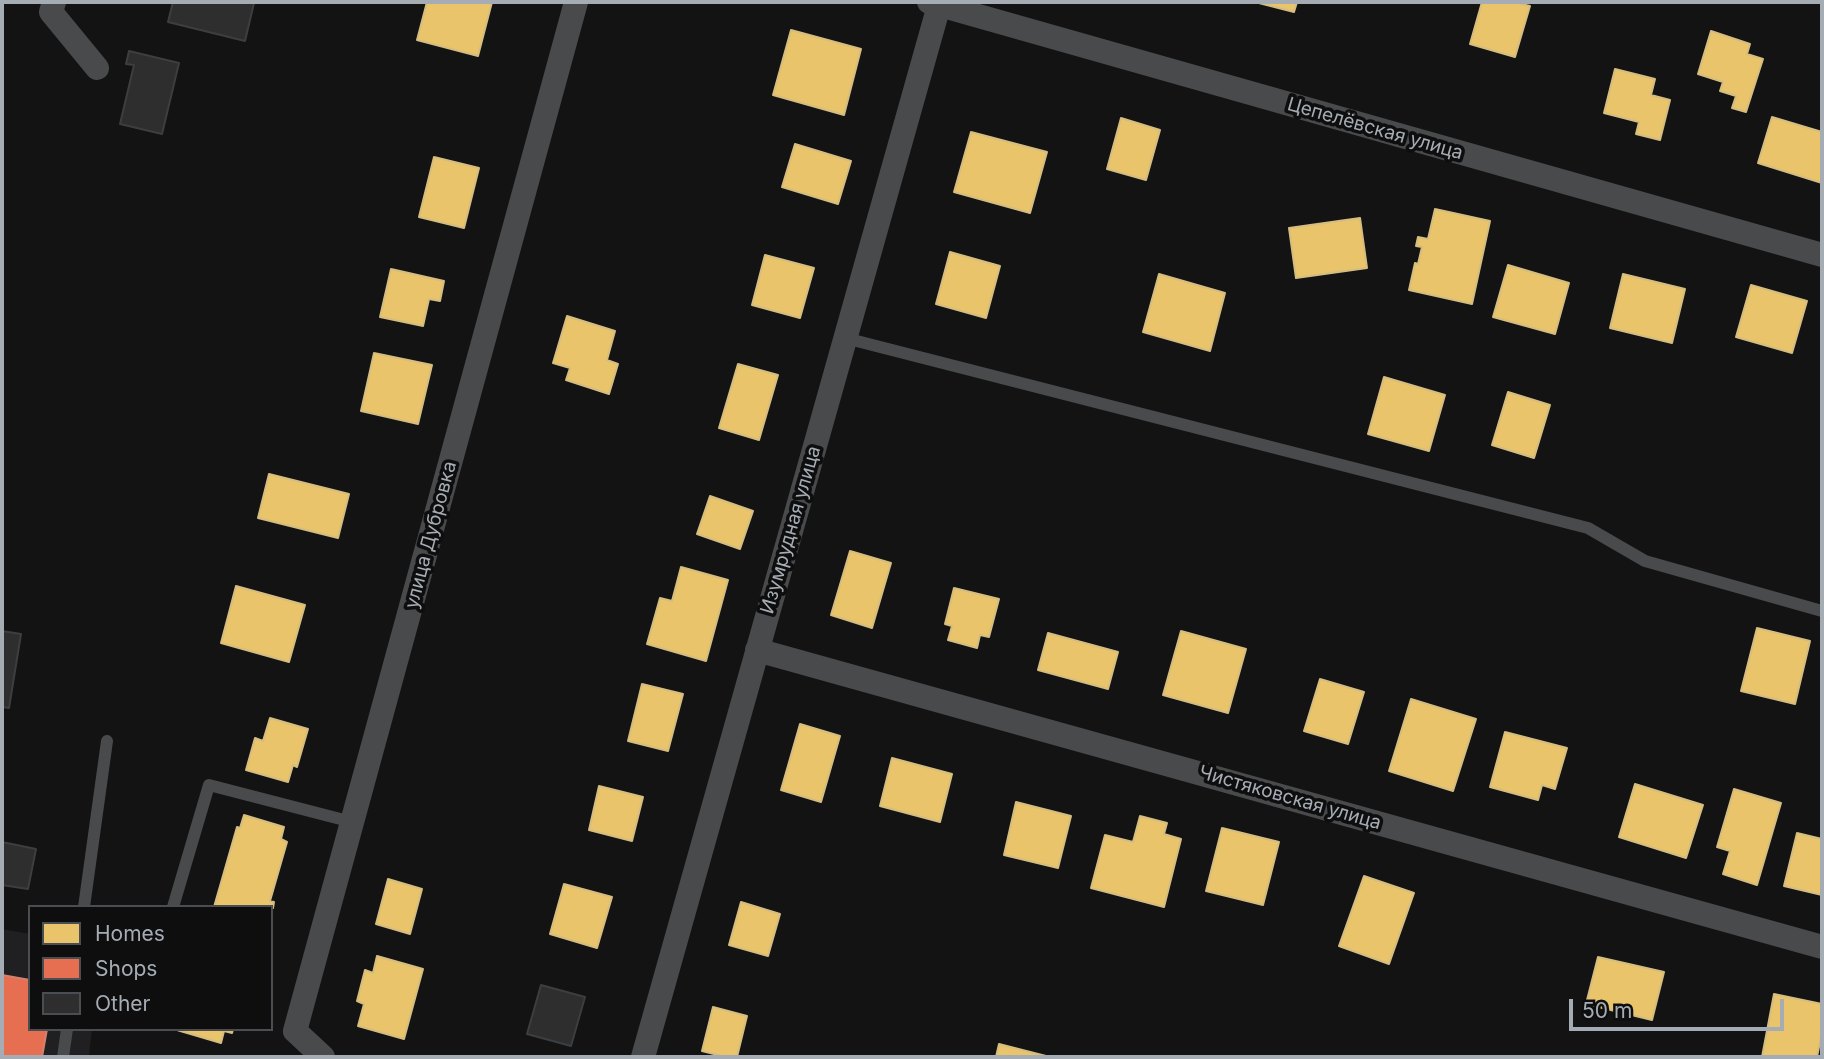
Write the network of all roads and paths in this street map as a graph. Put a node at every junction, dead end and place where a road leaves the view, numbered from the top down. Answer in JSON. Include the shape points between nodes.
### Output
{"nodes":[{"id":1,"x":54,"y":2,"type":"edge"},
{"id":2,"x":576,"y":2,"type":"edge"},
{"id":3,"x":936,"y":3,"type":"edge"},
{"id":4,"x":97,"y":68,"type":"dead end"},
{"id":5,"x":1822,"y":255,"type":"edge"},
{"id":6,"x":845,"y":338,"type":"junction"},
{"id":7,"x":1822,"y":611,"type":"edge"},
{"id":8,"x":757,"y":650,"type":"junction"},
{"id":9,"x":107,"y":741,"type":"dead end"},
{"id":10,"x":352,"y":822,"type":"junction"},
{"id":11,"x":84,"y":905,"type":"edge"},
{"id":12,"x":174,"y":905,"type":"edge"},
{"id":13,"x":1822,"y":947,"type":"edge"},
{"id":14,"x":66,"y":1031,"type":"edge"},
{"id":15,"x":63,"y":1057,"type":"edge"},
{"id":16,"x":323,"y":1057,"type":"edge"},
{"id":17,"x":643,"y":1057,"type":"edge"}],
"edges":[{"from":1,"to":4,"type":"street","via":[[51,12]]},
{"from":2,"to":10,"type":"street","name":"улица Дубровка"},
{"from":3,"to":5,"type":"street","name":"Цепелёвская улица"},
{"from":3,"to":6,"type":"street","name":"Изумрудная улица"},
{"from":6,"to":7,"type":"lane","via":[[1588,528],[1645,561]]},
{"from":6,"to":8,"type":"street","name":"Изумрудная улица"},
{"from":8,"to":13,"type":"street","name":"Чистяковская улица"},
{"from":8,"to":17,"type":"street","name":"Изумрудная улица"},
{"from":9,"to":11,"type":"lane"},
{"from":10,"to":12,"type":"lane","via":[[209,785]]},
{"from":10,"to":16,"type":"street","name":"улица Дубровка","via":[[295,1031]]},
{"from":14,"to":15,"type":"lane"}]}
